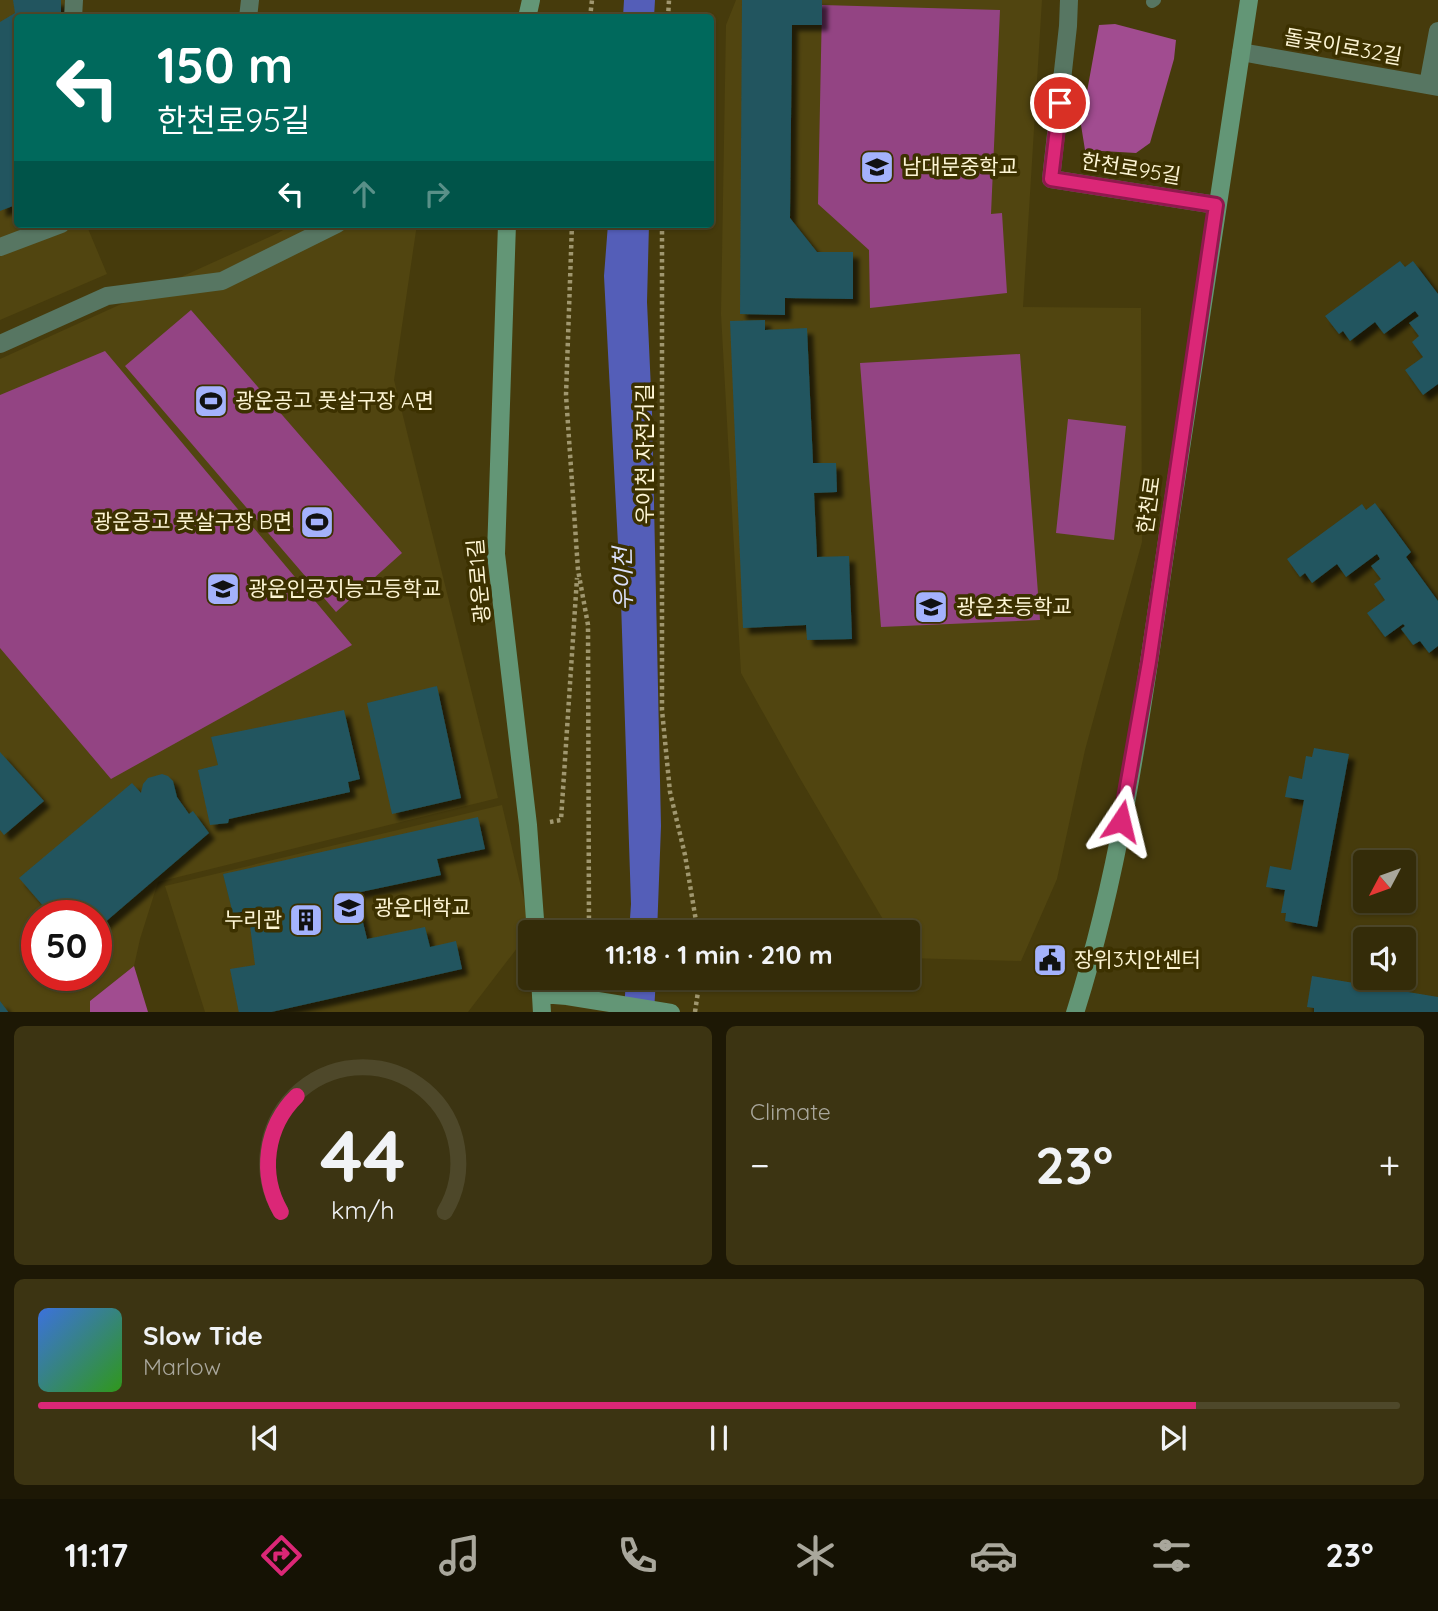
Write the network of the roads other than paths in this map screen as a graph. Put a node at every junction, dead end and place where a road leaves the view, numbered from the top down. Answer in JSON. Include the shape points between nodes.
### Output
{"nodes":[{"id":1,"x":1069,"y":0,"type":"edge"},
{"id":2,"x":1249,"y":0,"type":"edge"},
{"id":3,"x":1438,"y":31,"type":"edge"},
{"id":4,"x":1241,"y":52,"type":"junction"},
{"id":5,"x":1433,"y":86,"type":"edge"},
{"id":6,"x":1216,"y":205,"type":"junction"},
{"id":7,"x":50,"y":228,"type":"edge"},
{"id":8,"x":329,"y":228,"type":"edge"},
{"id":9,"x":507,"y":228,"type":"edge"},
{"id":10,"x":0,"y":247,"type":"edge"},
{"id":11,"x":0,"y":344,"type":"edge"},
{"id":12,"x":535,"y":920,"type":"edge"},
{"id":13,"x":540,"y":990,"type":"edge"},
{"id":14,"x":551,"y":990,"type":"edge"},
{"id":15,"x":542,"y":1012,"type":"edge"},
{"id":16,"x":665,"y":1012,"type":"edge"},
{"id":17,"x":1074,"y":1012,"type":"edge"}],
"edges":[{"from":1,"to":6,"type":"street","name":"한천로95길","via":[[1051,179]]},
{"from":2,"to":4,"type":"main road","name":"한천로"},
{"from":3,"to":5,"type":"street"},
{"from":4,"to":5,"type":"street","name":"돌곶이로32길"},
{"from":4,"to":6,"type":"main road","name":"한천로"},
{"from":6,"to":17,"type":"main road","name":"한천로","via":[[1149,662],[1112,874]]},
{"from":7,"to":10,"type":"street"},
{"from":8,"to":11,"type":"street","via":[[222,281],[107,296]]},
{"from":9,"to":12,"type":"main road","name":"광운로1길","via":[[496,554]]},
{"from":13,"to":15,"type":"main road"},
{"from":14,"to":16,"type":"main road"}]}
